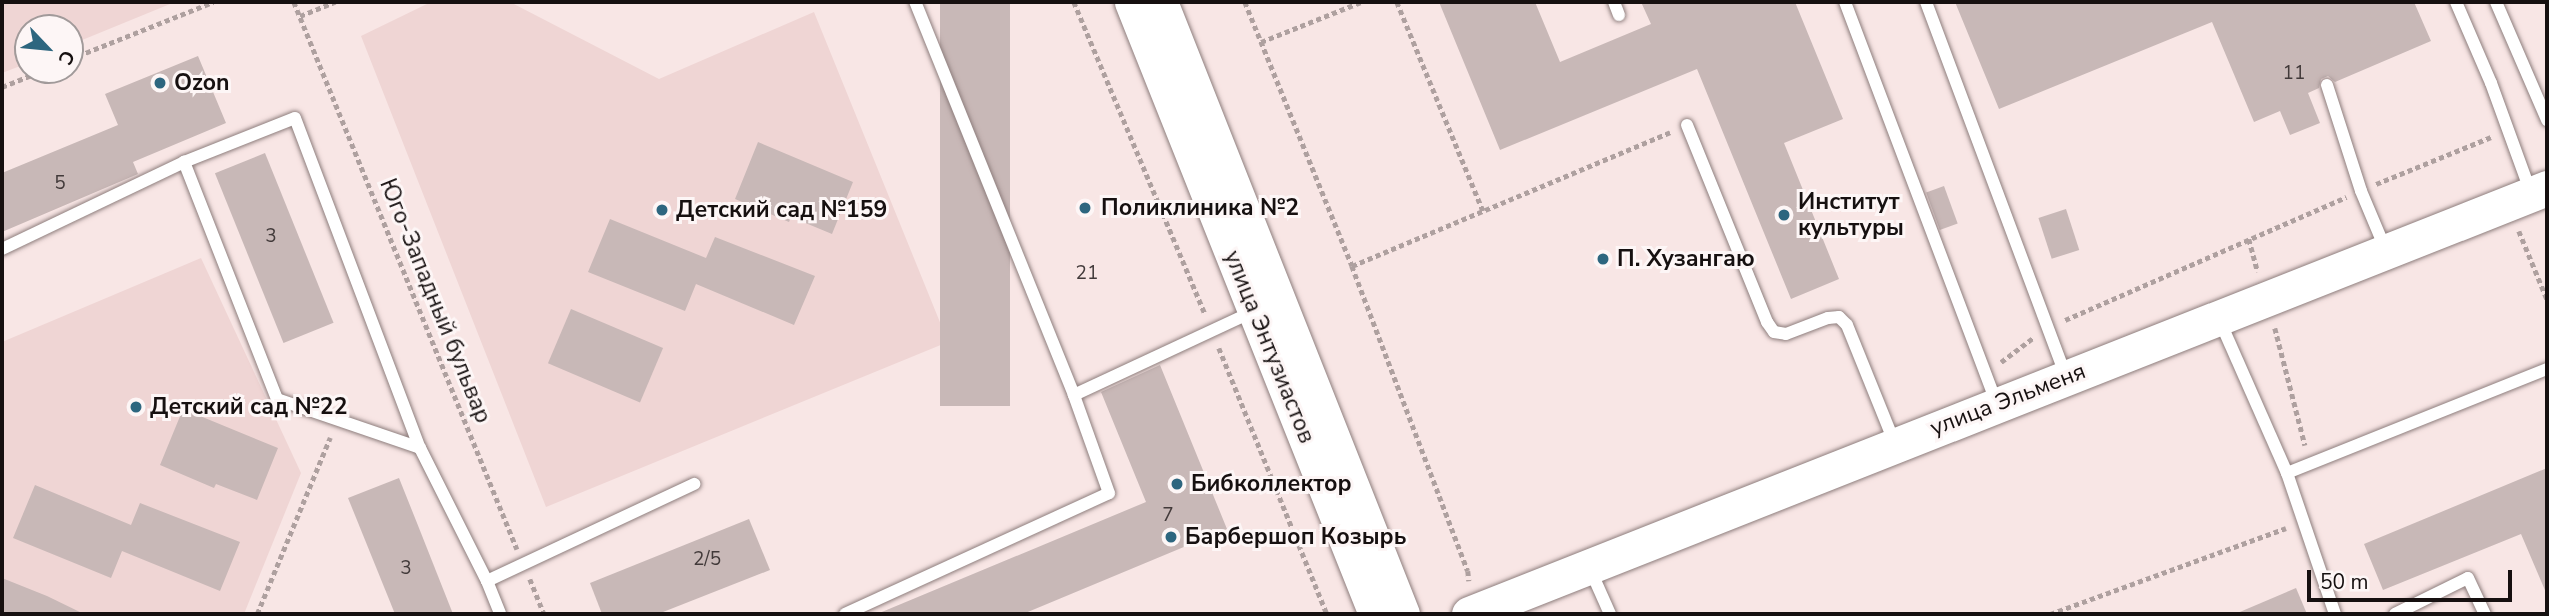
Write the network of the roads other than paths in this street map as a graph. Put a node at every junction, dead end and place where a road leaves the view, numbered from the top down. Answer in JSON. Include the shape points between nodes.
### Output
{"nodes":[{"id":1,"x":915,"y":2,"type":"edge"},
{"id":2,"x":1132,"y":2,"type":"edge"},
{"id":3,"x":1160,"y":2,"type":"edge"},
{"id":4,"x":1614,"y":2,"type":"edge"},
{"id":5,"x":1845,"y":2,"type":"edge"},
{"id":6,"x":1926,"y":2,"type":"edge"},
{"id":7,"x":2456,"y":2,"type":"edge"},
{"id":8,"x":2496,"y":2,"type":"edge"},
{"id":9,"x":1619,"y":15,"type":"dead end"},
{"id":10,"x":2327,"y":85,"type":"dead end"},
{"id":11,"x":2547,"y":120,"type":"edge"},
{"id":12,"x":1687,"y":125,"type":"road end"},
{"id":13,"x":184,"y":162,"type":"junction"},
{"id":14,"x":2529,"y":195,"type":"edge"},
{"id":15,"x":2,"y":249,"type":"edge"},
{"id":16,"x":2387,"y":251,"type":"junction"},
{"id":17,"x":1266,"y":305,"type":"junction"},
{"id":18,"x":2219,"y":319,"type":"junction"},
{"id":19,"x":2547,"y":369,"type":"edge"},
{"id":20,"x":2066,"y":377,"type":"junction"},
{"id":21,"x":1991,"y":389,"type":"junction"},
{"id":22,"x":1073,"y":395,"type":"junction"},
{"id":23,"x":1895,"y":444,"type":"junction"},
{"id":24,"x":420,"y":448,"type":"junction"},
{"id":25,"x":2287,"y":473,"type":"junction"},
{"id":26,"x":694,"y":484,"type":"dead end"},
{"id":27,"x":1588,"y":566,"type":"junction"},
{"id":28,"x":488,"y":581,"type":"junction"},
{"id":29,"x":1470,"y":601,"type":"edge"},
{"id":30,"x":500,"y":614,"type":"edge"},
{"id":31,"x":845,"y":614,"type":"edge"},
{"id":32,"x":1376,"y":614,"type":"edge"},
{"id":33,"x":1402,"y":614,"type":"edge"},
{"id":34,"x":1610,"y":614,"type":"edge"},
{"id":35,"x":2335,"y":614,"type":"edge"},
{"id":36,"x":2395,"y":614,"type":"edge"},
{"id":37,"x":2485,"y":614,"type":"edge"}],
"edges":[{"from":1,"to":22,"type":"lane"},
{"from":2,"to":17,"type":"main road","name":"улица Энтузиастов"},
{"from":3,"to":17,"type":"main road","name":"улица Энтузиастов"},
{"from":4,"to":9,"type":"lane"},
{"from":5,"to":21,"type":"lane"},
{"from":6,"to":20,"type":"lane"},
{"from":7,"to":14,"type":"lane","via":[[2491,83]]},
{"from":8,"to":11,"type":"lane"},
{"from":10,"to":16,"type":"lane","via":[[2361,191]]},
{"from":12,"to":23,"type":"lane","via":[[1767,322],[1774,332],[1786,334],[1839,317],[1847,325]]},
{"from":13,"to":15,"type":"lane"},
{"from":13,"to":24,"type":"lane","via":[[277,399]]},
{"from":13,"to":24,"type":"lane","via":[[295,118]]},
{"from":14,"to":16,"type":"main road","name":"улица Эльменя"},
{"from":16,"to":18,"type":"main road","name":"улица Эльменя"},
{"from":17,"to":22,"type":"lane"},
{"from":17,"to":32,"type":"main road","name":"улица Энтузиастов"},
{"from":17,"to":33,"type":"main road","name":"улица Энтузиастов"},
{"from":18,"to":20,"type":"main road","name":"улица Эльменя"},
{"from":18,"to":25,"type":"lane"},
{"from":19,"to":25,"type":"lane"},
{"from":20,"to":21,"type":"main road","name":"улица Эльменя"},
{"from":21,"to":23,"type":"main road","name":"улица Эльменя"},
{"from":22,"to":31,"type":"lane","via":[[1109,493]]},
{"from":23,"to":27,"type":"main road","name":"улица Эльменя"},
{"from":24,"to":28,"type":"lane"},
{"from":25,"to":35,"type":"lane"},
{"from":26,"to":28,"type":"lane"},
{"from":27,"to":29,"type":"main road","name":"улица Эльменя"},
{"from":27,"to":34,"type":"lane"},
{"from":28,"to":30,"type":"lane"},
{"from":36,"to":37,"type":"lane","via":[[2468,578]]}]}
